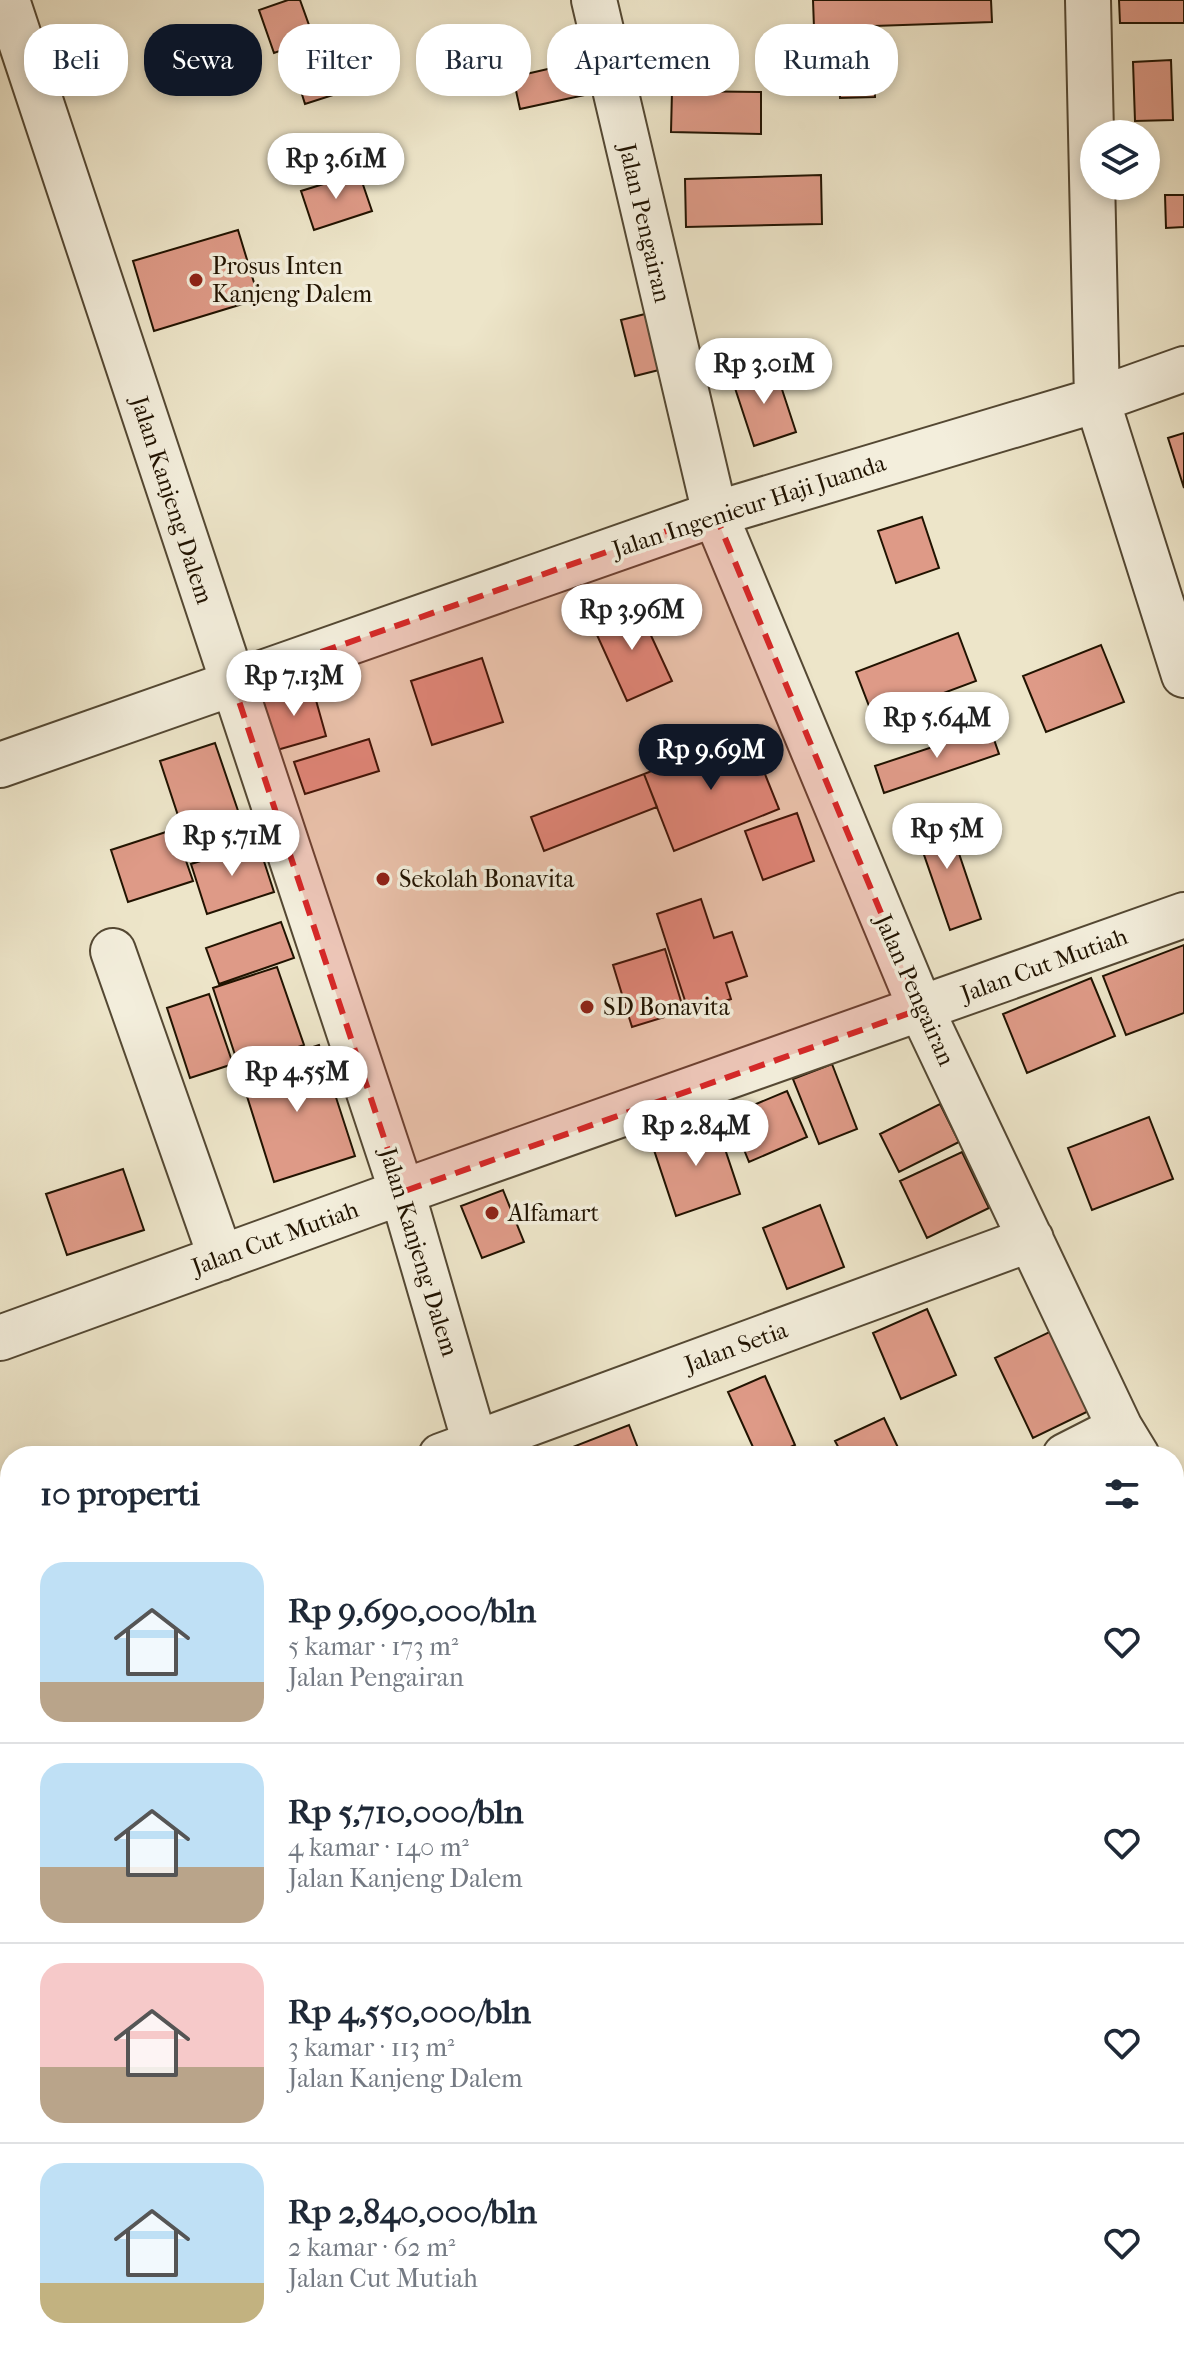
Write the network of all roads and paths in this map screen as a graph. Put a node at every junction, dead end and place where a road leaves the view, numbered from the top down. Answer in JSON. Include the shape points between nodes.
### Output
{"nodes":[{"id":1,"x":594,"y":0,"type":"edge"},
{"id":2,"x":1088,"y":0,"type":"edge"},
{"id":3,"x":7,"y":19,"type":"edge"},
{"id":4,"x":1184,"y":369,"type":"edge"},
{"id":5,"x":1097,"y":400,"type":"junction"},
{"id":6,"x":715,"y":514,"type":"junction"},
{"id":7,"x":1184,"y":675,"type":"edge"},
{"id":8,"x":233,"y":683,"type":"junction"},
{"id":9,"x":0,"y":765,"type":"edge"},
{"id":10,"x":1184,"y":915,"type":"edge"},
{"id":11,"x":113,"y":951,"type":"dead end"},
{"id":12,"x":921,"y":1009,"type":"junction"},
{"id":13,"x":402,"y":1192,"type":"junction"},
{"id":14,"x":1031,"y":1239,"type":"junction"},
{"id":15,"x":221,"y":1258,"type":"junction"},
{"id":16,"x":0,"y":1338,"type":"edge"},
{"id":17,"x":1129,"y":1442,"type":"edge"},
{"id":18,"x":466,"y":1446,"type":"edge"},
{"id":19,"x":483,"y":1446,"type":"edge"}],
"edges":[{"from":1,"to":6,"type":"street","name":"Jalan Pengairan"},
{"from":2,"to":5,"type":"street"},
{"from":3,"to":8,"type":"street","name":"Jalan Kanjeng Dalem"},
{"from":4,"to":5,"type":"street","name":"Jalan Ingenieur Haji Juanda"},
{"from":5,"to":6,"type":"street","name":"Jalan Ingenieur Haji Juanda"},
{"from":5,"to":7,"type":"street"},
{"from":6,"to":8,"type":"street","name":"Jalan Ingenieur Haji Juanda"},
{"from":6,"to":12,"type":"street","name":"Jalan Pengairan"},
{"from":8,"to":9,"type":"street","name":"Jalan Ingenieur Haji Juanda"},
{"from":8,"to":13,"type":"street","name":"Jalan Kanjeng Dalem"},
{"from":10,"to":12,"type":"street","name":"Jalan Cut Mutiah"},
{"from":11,"to":15,"type":"street"},
{"from":12,"to":13,"type":"street","name":"Jalan Cut Mutiah"},
{"from":12,"to":14,"type":"street","name":"Jalan Pengairan"},
{"from":13,"to":15,"type":"street","name":"Jalan Cut Mutiah"},
{"from":13,"to":18,"type":"street","name":"Jalan Kanjeng Dalem"},
{"from":14,"to":17,"type":"street","name":"Jalan Pengairan"},
{"from":14,"to":19,"type":"street","name":"Jalan Setia"},
{"from":15,"to":16,"type":"street","name":"Jalan Cut Mutiah"}]}
